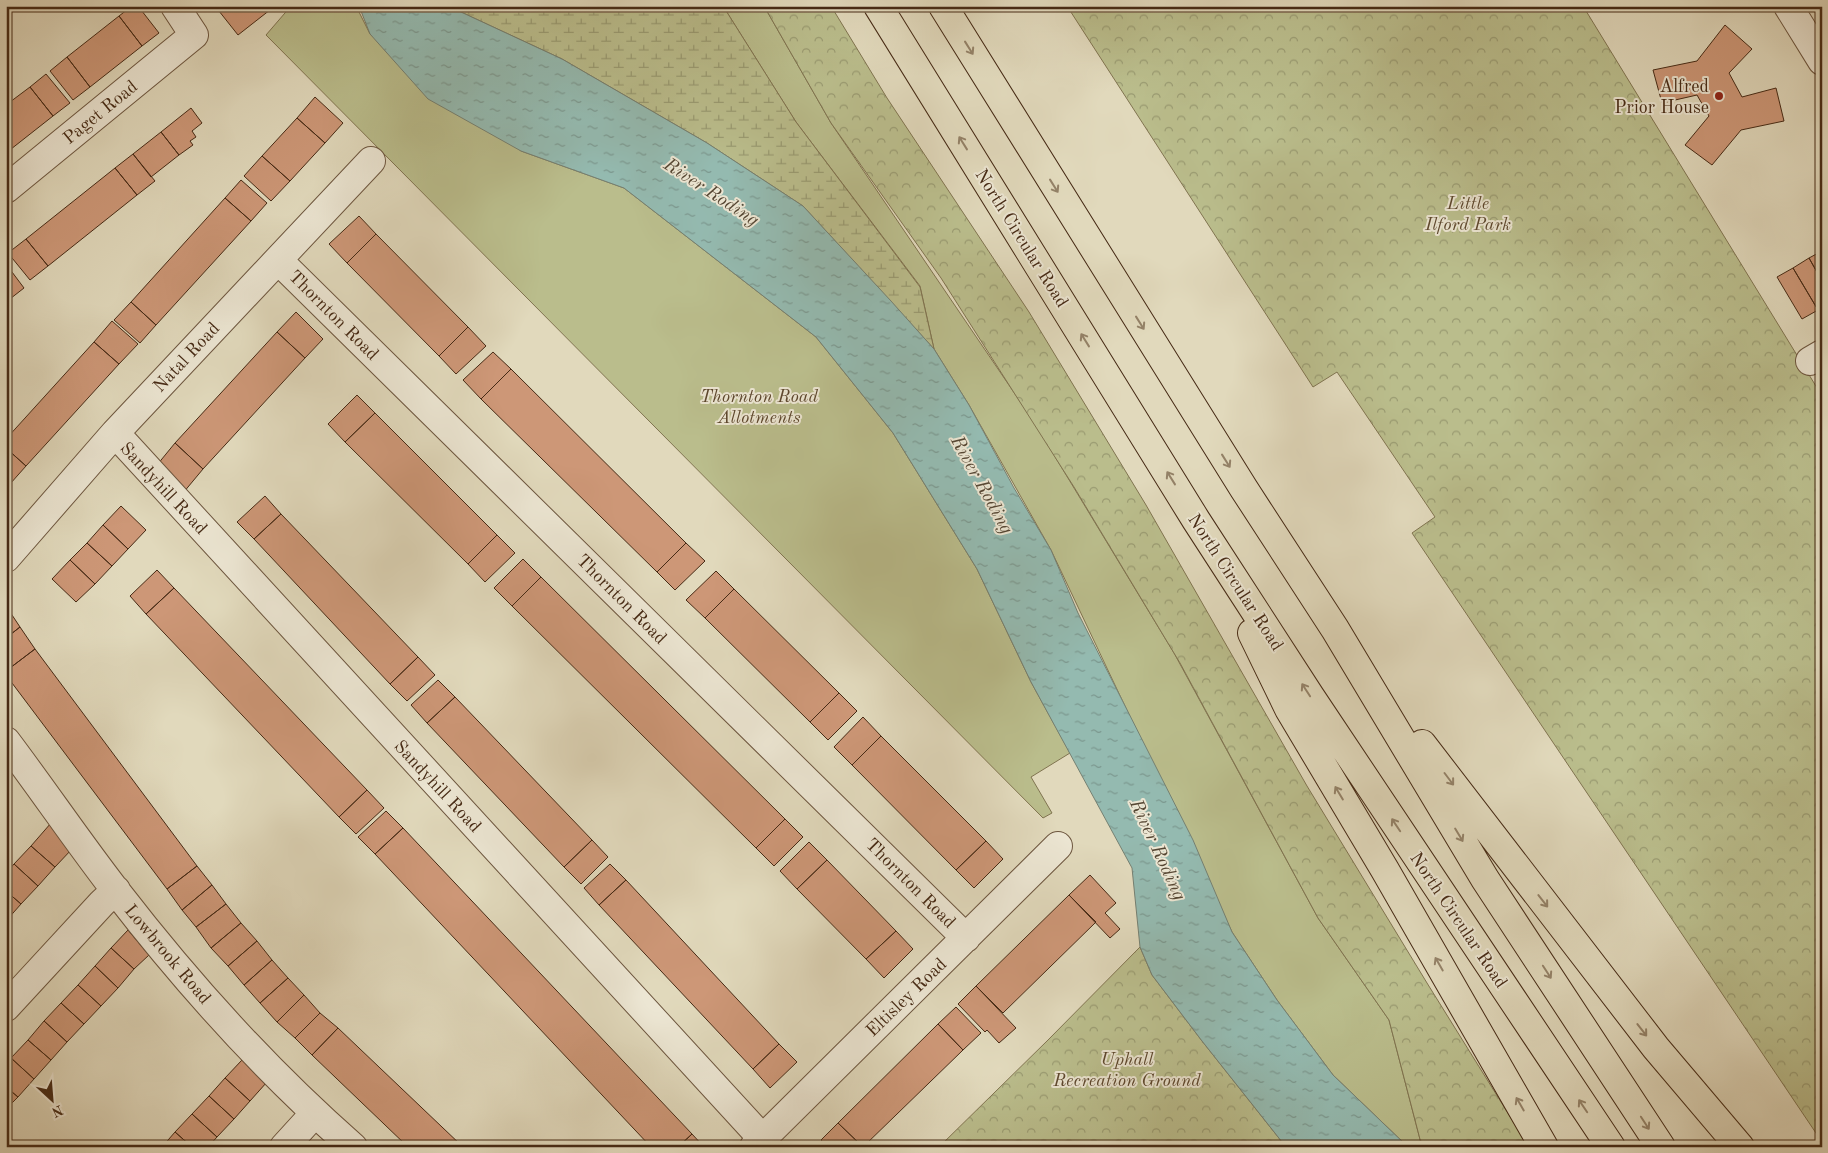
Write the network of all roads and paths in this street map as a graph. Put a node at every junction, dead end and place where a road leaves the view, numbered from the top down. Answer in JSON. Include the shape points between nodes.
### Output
{"nodes":[{"id":1,"x":175,"y":6,"type":"edge"},
{"id":2,"x":878,"y":6,"type":"edge"},
{"id":3,"x":943,"y":6,"type":"edge"},
{"id":4,"x":1788,"y":6,"type":"edge"},
{"id":5,"x":1822,"y":61,"type":"edge"},
{"id":6,"x":371,"y":161,"type":"dead end"},
{"id":7,"x":6,"y":189,"type":"edge"},
{"id":8,"x":278,"y":260,"type":"junction"},
{"id":9,"x":114,"y":433,"type":"junction"},
{"id":10,"x":1196,"y":520,"type":"junction"},
{"id":11,"x":6,"y":558,"type":"edge"},
{"id":12,"x":1335,"y":629,"type":"junction"},
{"id":13,"x":6,"y":741,"type":"edge"},
{"id":14,"x":1058,"y":846,"type":"dead end"},
{"id":15,"x":116,"y":890,"type":"junction"},
{"id":16,"x":966,"y":938,"type":"junction"},
{"id":17,"x":6,"y":1007,"type":"edge"},
{"id":18,"x":315,"y":1113,"type":"junction"},
{"id":19,"x":758,"y":1142,"type":"edge"},
{"id":20,"x":284,"y":1147,"type":"edge"},
{"id":21,"x":353,"y":1147,"type":"edge"},
{"id":22,"x":1544,"y":1147,"type":"edge"},
{"id":23,"x":1610,"y":1147,"type":"edge"},
{"id":24,"x":1661,"y":1147,"type":"edge"},
{"id":25,"x":1740,"y":1147,"type":"edge"}],
"edges":[{"from":1,"to":7,"type":"street","name":"Paget Road","via":[[194,35]]},
{"from":10,"to":2,"type":"highway","name":"North Circular Road","one_way":true},
{"from":3,"to":12,"type":"highway","one_way":true,"via":[[1238,481]]},
{"from":4,"to":5,"type":"street"},
{"from":6,"to":8,"type":"street","name":"Natal Road"},
{"from":8,"to":9,"type":"street","name":"Natal Road"},
{"from":8,"to":16,"type":"street","name":"Thornton Road"},
{"from":9,"to":11,"type":"street","name":"Natal Road"},
{"from":9,"to":19,"type":"street","name":"Sandyhill Road"},
{"from":22,"to":10,"type":"highway","one_way":true,"via":[[1289,708]]},
{"from":23,"to":10,"type":"highway","name":"North Circular Road","one_way":true},
{"from":12,"to":24,"type":"highway","one_way":true,"via":[[1486,879]]},
{"from":12,"to":25,"type":"highway","one_way":true,"via":[[1656,1048]]},
{"from":13,"to":15,"type":"street","name":"Lowbrook Road"},
{"from":14,"to":16,"type":"street","name":"Eltisley Road"},
{"from":15,"to":17,"type":"street"},
{"from":15,"to":18,"type":"street","name":"Lowbrook Road","via":[[188,981]]},
{"from":16,"to":19,"type":"street","name":"Eltisley Road"},
{"from":18,"to":20,"type":"street"},
{"from":18,"to":21,"type":"street","name":"Lowbrook Road"}]}
